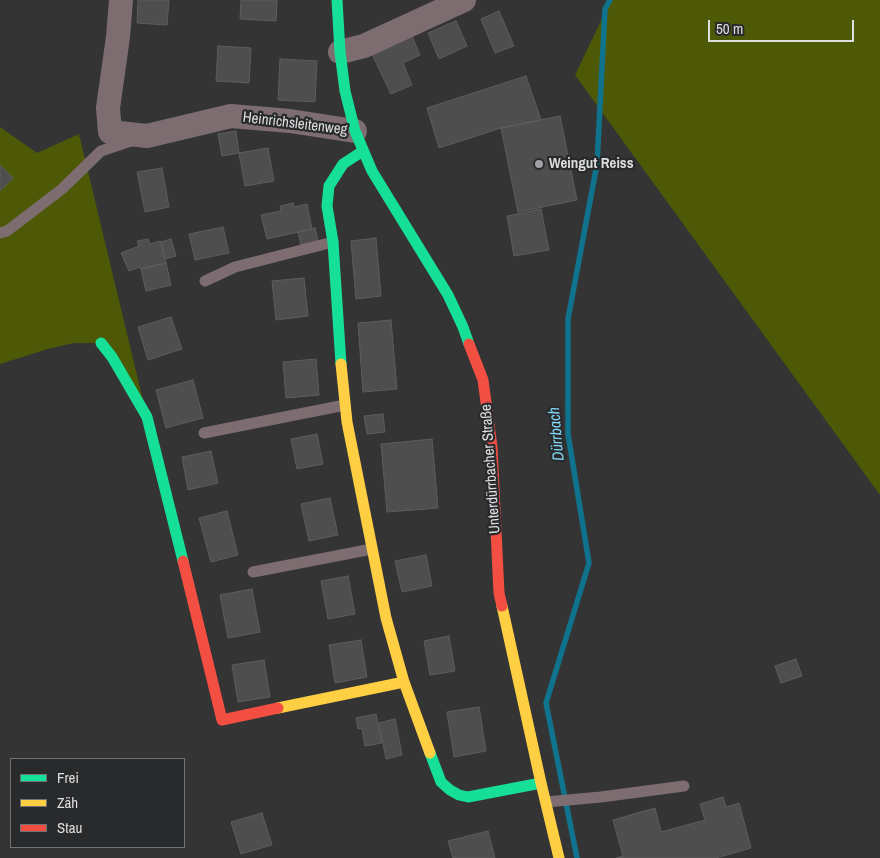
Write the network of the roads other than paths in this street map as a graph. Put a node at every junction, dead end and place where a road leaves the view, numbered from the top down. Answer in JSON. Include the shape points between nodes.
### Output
{"nodes":[{"id":1,"x":121,"y":0,"type":"edge"},
{"id":2,"x":338,"y":0,"type":"edge"},
{"id":3,"x":464,"y":0,"type":"edge"},
{"id":4,"x":340,"y":52,"type":"junction"},
{"id":5,"x":147,"y":136,"type":"junction"},
{"id":6,"x":359,"y":141,"type":"junction"},
{"id":7,"x":0,"y":233,"type":"edge"},
{"id":8,"x":333,"y":242,"type":"junction"},
{"id":9,"x":205,"y":281,"type":"dead end"},
{"id":10,"x":101,"y":343,"type":"dead end"},
{"id":11,"x":346,"y":405,"type":"junction"},
{"id":12,"x":204,"y":433,"type":"dead end"},
{"id":13,"x":372,"y":549,"type":"junction"},
{"id":14,"x":253,"y":572,"type":"dead end"},
{"id":15,"x":404,"y":682,"type":"junction"},
{"id":16,"x":541,"y":783,"type":"junction"},
{"id":17,"x":684,"y":786,"type":"dead end"},
{"id":18,"x":546,"y":802,"type":"junction"},
{"id":19,"x":560,"y":858,"type":"edge"}],
"edges":[{"from":1,"to":5,"type":"street","name":"Heinrichsleitenweg","via":[[108,108],[110,132]]},
{"from":2,"to":4,"type":"street","name":"Unterdürrbacher Straße"},
{"from":3,"to":4,"type":"street","via":[[364,46]]},
{"from":4,"to":6,"type":"street","name":"Unterdürrbacher Straße","via":[[345,91]]},
{"from":5,"to":6,"type":"street","name":"Heinrichsleitenweg","via":[[231,116],[290,121]]},
{"from":5,"to":7,"type":"lane","name":"Heinrichsleitenweg","via":[[101,151],[62,189]]},
{"from":6,"to":8,"type":"street","via":[[329,186],[327,206]]},
{"from":6,"to":16,"type":"street","name":"Unterdürrbacher Straße","via":[[372,172],[448,295],[483,380],[492,447],[499,593]]},
{"from":8,"to":9,"type":"lane","via":[[235,267]]},
{"from":8,"to":11,"type":"street"},
{"from":10,"to":15,"type":"street","via":[[148,417],[222,720]]},
{"from":11,"to":12,"type":"lane"},
{"from":11,"to":13,"type":"street"},
{"from":13,"to":14,"type":"lane"},
{"from":13,"to":15,"type":"street","via":[[386,618]]},
{"from":15,"to":16,"type":"street","via":[[435,768],[450,790],[468,797]]},
{"from":16,"to":18,"type":"street","name":"Unterdürrbacher Straße"},
{"from":17,"to":18,"type":"lane"},
{"from":18,"to":19,"type":"street","name":"Unterdürrbacher Straße"}]}
